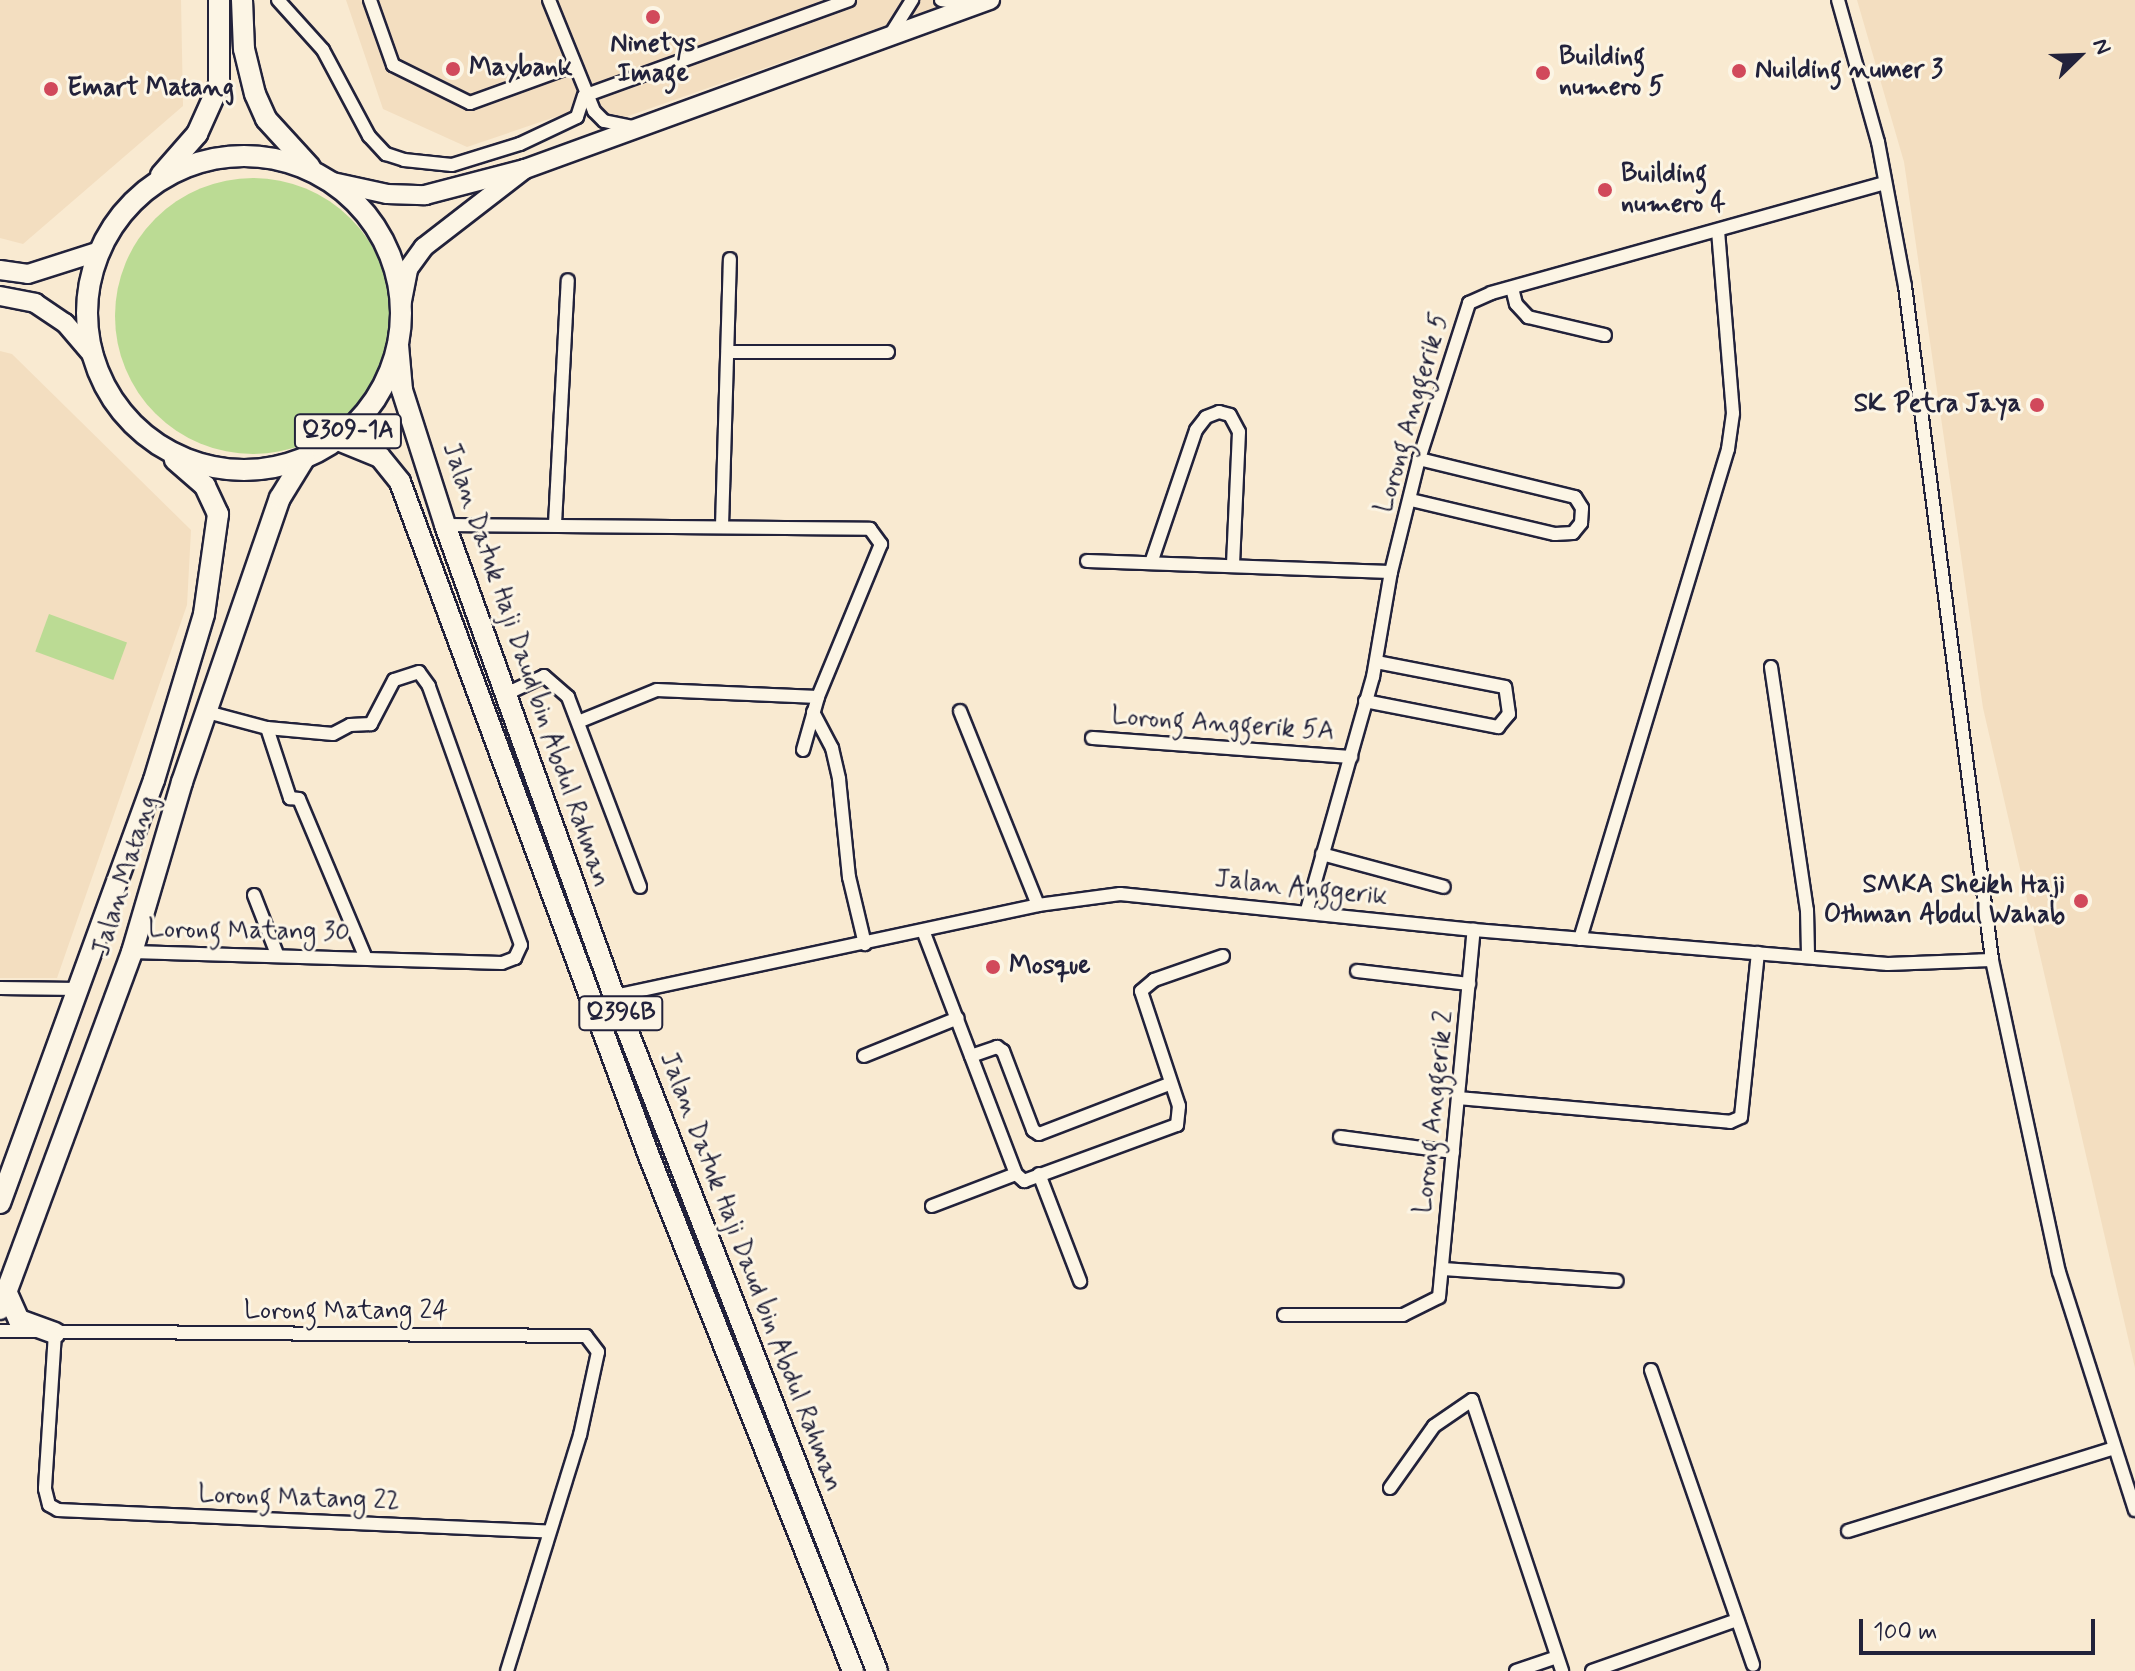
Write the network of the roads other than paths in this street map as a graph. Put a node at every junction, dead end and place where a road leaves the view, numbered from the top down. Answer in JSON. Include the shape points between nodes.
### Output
{"nodes":[{"id":1,"x":219,"y":0,"type":"edge"},
{"id":2,"x":242,"y":0,"type":"edge"},
{"id":3,"x":278,"y":0,"type":"edge"},
{"id":4,"x":370,"y":0,"type":"edge"},
{"id":5,"x":549,"y":0,"type":"edge"},
{"id":6,"x":849,"y":0,"type":"edge"},
{"id":7,"x":912,"y":0,"type":"edge"},
{"id":8,"x":941,"y":0,"type":"edge"},
{"id":9,"x":1838,"y":0,"type":"edge"},
{"id":10,"x":983,"y":3,"type":"edge"},
{"id":11,"x":889,"y":37,"type":"junction"},
{"id":12,"x":572,"y":66,"type":"junction"},
{"id":13,"x":584,"y":96,"type":"junction"},
{"id":14,"x":633,"y":127,"type":"junction"},
{"id":15,"x":525,"y":169,"type":"junction"},
{"id":16,"x":322,"y":177,"type":"junction"},
{"id":17,"x":1885,"y":183,"type":"junction"},
{"id":18,"x":154,"y":185,"type":"junction"},
{"id":19,"x":1718,"y":231,"type":"junction"},
{"id":20,"x":100,"y":251,"type":"junction"},
{"id":21,"x":730,"y":259,"type":"dead end"},
{"id":22,"x":0,"y":270,"type":"edge"},
{"id":23,"x":568,"y":280,"type":"dead end"},
{"id":24,"x":1512,"y":288,"type":"junction"},
{"id":25,"x":0,"y":296,"type":"edge"},
{"id":26,"x":401,"y":306,"type":"junction"},
{"id":27,"x":1605,"y":335,"type":"dead end"},
{"id":28,"x":398,"y":345,"type":"junction"},
{"id":29,"x":729,"y":352,"type":"junction"},
{"id":30,"x":888,"y":352,"type":"dead end"},
{"id":31,"x":94,"y":357,"type":"junction"},
{"id":32,"x":338,"y":440,"type":"junction"},
{"id":33,"x":156,"y":443,"type":"junction"},
{"id":34,"x":304,"y":459,"type":"junction"},
{"id":35,"x":1419,"y":459,"type":"junction"},
{"id":36,"x":1411,"y":500,"type":"junction"},
{"id":37,"x":555,"y":524,"type":"junction"},
{"id":38,"x":445,"y":525,"type":"junction"},
{"id":39,"x":722,"y":526,"type":"junction"},
{"id":40,"x":1087,"y":561,"type":"dead end"},
{"id":41,"x":1151,"y":563,"type":"junction"},
{"id":42,"x":1233,"y":566,"type":"junction"},
{"id":43,"x":1391,"y":572,"type":"junction"},
{"id":44,"x":1376,"y":662,"type":"junction"},
{"id":45,"x":1771,"y":667,"type":"dead end"},
{"id":46,"x":506,"y":694,"type":"junction"},
{"id":47,"x":818,"y":697,"type":"junction"},
{"id":48,"x":1365,"y":701,"type":"junction"},
{"id":49,"x":960,"y":711,"type":"dead end"},
{"id":50,"x":207,"y":712,"type":"junction"},
{"id":51,"x":813,"y":712,"type":"junction"},
{"id":52,"x":578,"y":722,"type":"junction"},
{"id":53,"x":267,"y":728,"type":"junction"},
{"id":54,"x":1092,"y":738,"type":"dead end"},
{"id":55,"x":803,"y":750,"type":"dead end"},
{"id":56,"x":1351,"y":757,"type":"junction"},
{"id":57,"x":1322,"y":854,"type":"junction"},
{"id":58,"x":640,"y":887,"type":"dead end"},
{"id":59,"x":1444,"y":887,"type":"dead end"},
{"id":60,"x":254,"y":895,"type":"dead end"},
{"id":61,"x":1038,"y":905,"type":"junction"},
{"id":62,"x":1307,"y":910,"type":"junction"},
{"id":63,"x":1474,"y":930,"type":"junction"},
{"id":64,"x":924,"y":933,"type":"junction"},
{"id":65,"x":1580,"y":939,"type":"junction"},
{"id":66,"x":865,"y":944,"type":"junction"},
{"id":67,"x":132,"y":952,"type":"junction"},
{"id":68,"x":1758,"y":953,"type":"junction"},
{"id":69,"x":277,"y":954,"type":"junction"},
{"id":70,"x":1808,"y":955,"type":"junction"},
{"id":71,"x":365,"y":956,"type":"junction"},
{"id":72,"x":1223,"y":956,"type":"dead end"},
{"id":73,"x":1992,"y":960,"type":"junction"},
{"id":74,"x":1357,"y":971,"type":"dead end"},
{"id":75,"x":1469,"y":984,"type":"junction"},
{"id":76,"x":0,"y":988,"type":"edge"},
{"id":77,"x":78,"y":989,"type":"junction"},
{"id":78,"x":614,"y":996,"type":"junction"},
{"id":79,"x":958,"y":1018,"type":"junction"},
{"id":80,"x":864,"y":1056,"type":"dead end"},
{"id":81,"x":971,"y":1056,"type":"junction"},
{"id":82,"x":1169,"y":1084,"type":"junction"},
{"id":83,"x":1458,"y":1098,"type":"junction"},
{"id":84,"x":1340,"y":1137,"type":"dead end"},
{"id":85,"x":1453,"y":1152,"type":"junction"},
{"id":86,"x":1016,"y":1174,"type":"junction"},
{"id":87,"x":1039,"y":1174,"type":"junction"},
{"id":88,"x":0,"y":1203,"type":"edge"},
{"id":89,"x":932,"y":1206,"type":"dead end"},
{"id":90,"x":1442,"y":1269,"type":"junction"},
{"id":91,"x":1080,"y":1281,"type":"dead end"},
{"id":92,"x":1617,"y":1281,"type":"dead end"},
{"id":93,"x":3,"y":1300,"type":"edge"},
{"id":94,"x":1284,"y":1315,"type":"dead end"},
{"id":95,"x":0,"y":1331,"type":"edge"},
{"id":96,"x":55,"y":1333,"type":"junction"},
{"id":97,"x":1651,"y":1370,"type":"dead end"},
{"id":98,"x":2114,"y":1448,"type":"junction"},
{"id":99,"x":1390,"y":1488,"type":"dead end"},
{"id":100,"x":2135,"y":1510,"type":"edge"},
{"id":101,"x":548,"y":1531,"type":"junction"},
{"id":102,"x":1848,"y":1531,"type":"dead end"},
{"id":103,"x":1737,"y":1620,"type":"junction"},
{"id":104,"x":1557,"y":1657,"type":"junction"},
{"id":105,"x":1753,"y":1665,"type":"dead end"},
{"id":106,"x":507,"y":1671,"type":"edge"},
{"id":107,"x":853,"y":1671,"type":"edge"},
{"id":108,"x":877,"y":1671,"type":"edge"},
{"id":109,"x":1516,"y":1671,"type":"edge"},
{"id":110,"x":1562,"y":1671,"type":"edge"},
{"id":111,"x":1592,"y":1671,"type":"edge"}],
"edges":[{"from":1,"to":18,"type":"main road","via":[[219,85],[213,103],[197,134]]},
{"from":2,"to":16,"type":"main road","via":[[248,74],[266,119]]},
{"from":3,"to":13,"type":"street","via":[[323,50],[369,136],[386,154],[404,160],[452,165],[520,144],[577,117]]},
{"from":4,"to":12,"type":"street","via":[[393,65],[470,103]]},
{"from":5,"to":12,"type":"street"},
{"from":6,"to":13,"type":"street"},
{"from":7,"to":11,"type":"street"},
{"from":8,"to":10,"type":"street"},
{"from":9,"to":17,"type":"street"},
{"from":10,"to":11,"type":"street"},
{"from":11,"to":14,"type":"street"},
{"from":12,"to":13,"type":"street"},
{"from":13,"to":14,"type":"street","via":[[604,121]]},
{"from":14,"to":15,"type":"street"},
{"from":15,"to":16,"type":"street","via":[[425,195],[387,194]]},
{"from":15,"to":26,"type":"street","via":[[424,247],[408,269]]},
{"from":16,"to":18,"type":"main road","number":"Q309-1A","via":[[288,162],[241,156],[195,163]]},
{"from":16,"to":26,"type":"main road","number":"Q309-1A","via":[[357,204],[379,234],[394,269]]},
{"from":17,"to":19,"type":"street","name":"Lorong Anggerik 5"},
{"from":17,"to":73,"type":"street","via":[[1905,286]]},
{"from":18,"to":20,"type":"main road","number":"Q309-1A","via":[[117,221]]},
{"from":19,"to":24,"type":"street","name":"Lorong Anggerik 5"},
{"from":19,"to":65,"type":"street","via":[[1733,413],[1728,449]]},
{"from":20,"to":22,"type":"street","via":[[28,274]]},
{"from":20,"to":31,"type":"main road","number":"Q309-1A","via":[[88,303]]},
{"from":21,"to":29,"type":"street"},
{"from":23,"to":37,"type":"street"},
{"from":24,"to":27,"type":"street","via":[[1516,304],[1528,317]]},
{"from":24,"to":35,"type":"street","name":"Lorong Anggerik 5","via":[[1469,303],[1461,316]]},
{"from":25,"to":31,"type":"street","via":[[35,303],[65,323]]},
{"from":26,"to":28,"type":"main road","number":"Q309-1A"},
{"from":28,"to":32,"type":"main road","number":"Q309-1A","via":[[372,405]]},
{"from":28,"to":38,"type":"main road","name":"Jalan Datuk Haji Daud bin Abdul Rahman","number":"Q396B","via":[[402,390]]},
{"from":29,"to":30,"type":"street"},
{"from":29,"to":39,"type":"street"},
{"from":31,"to":33,"type":"main road","number":"Q309-1A","via":[[117,405]]},
{"from":32,"to":34,"type":"main road","number":"Q309-1A"},
{"from":32,"to":107,"type":"main road","name":"Jalan Datuk Haji Daud bin Abdul Rahman","via":[[380,457],[400,482],[649,1156]]},
{"from":33,"to":34,"type":"main road","number":"Q309-1A","via":[[219,469],[262,470]]},
{"from":33,"to":77,"type":"main road","name":"Jalan Matang","via":[[205,486],[218,514],[217,526],[204,614],[185,684]]},
{"from":34,"to":50,"type":"main road","name":"Jalan Matang","via":[[280,498]]},
{"from":35,"to":36,"type":"street","name":"Lorong Anggerik 5"},
{"from":35,"to":36,"type":"street","via":[[1569,495],[1582,508],[1581,523],[1570,534],[1548,533]]},
{"from":36,"to":43,"type":"street","name":"Lorong Anggerik 5"},
{"from":37,"to":38,"type":"street"},
{"from":37,"to":39,"type":"street"},
{"from":38,"to":46,"type":"main road","name":"Jalan Datuk Haji Daud bin Abdul Rahman","number":"Q396B"},
{"from":39,"to":47,"type":"street","via":[[870,529],[877,534],[881,544]]},
{"from":40,"to":41,"type":"street"},
{"from":41,"to":42,"type":"street"},
{"from":41,"to":42,"type":"street","via":[[1196,430],[1206,417],[1219,412],[1230,415],[1239,432]]},
{"from":42,"to":43,"type":"street"},
{"from":43,"to":44,"type":"street","name":"Lorong Anggerik 5"},
{"from":44,"to":48,"type":"street","name":"Lorong Anggerik 5"},
{"from":44,"to":48,"type":"street","via":[[1505,687],[1509,714],[1498,727]]},
{"from":45,"to":70,"type":"street","via":[[1807,910]]},
{"from":46,"to":52,"type":"street","via":[[550,676],[568,697]]},
{"from":46,"to":78,"type":"main road","name":"Jalan Datuk Haji Daud bin Abdul Rahman","number":"Q396B"},
{"from":47,"to":51,"type":"street"},
{"from":47,"to":52,"type":"street","via":[[657,690]]},
{"from":48,"to":56,"type":"street","name":"Lorong Anggerik 5"},
{"from":49,"to":61,"type":"street"},
{"from":50,"to":53,"type":"street"},
{"from":50,"to":67,"type":"main road","name":"Jalan Matang"},
{"from":51,"to":55,"type":"street"},
{"from":51,"to":66,"type":"street","via":[[832,748],[839,779],[849,877]]},
{"from":52,"to":58,"type":"street"},
{"from":53,"to":71,"type":"street","via":[[290,798],[299,799]]},
{"from":53,"to":71,"type":"street","name":"Lorong Matang 30","via":[[333,734],[350,725],[371,724],[394,680],[419,672],[429,686],[521,945],[515,958],[502,963]]},
{"from":54,"to":56,"type":"street","name":"Lorong Anggerik 5A"},
{"from":56,"to":57,"type":"street","name":"Lorong Anggerik 5"},
{"from":57,"to":59,"type":"street"},
{"from":57,"to":62,"type":"street","name":"Lorong Anggerik 5"},
{"from":60,"to":69,"type":"street"},
{"from":61,"to":62,"type":"street","name":"Jalan Anggerik","via":[[1120,894]]},
{"from":61,"to":64,"type":"street","name":"Jalan Anggerik"},
{"from":62,"to":63,"type":"street","name":"Jalan Anggerik"},
{"from":63,"to":65,"type":"street","name":"Jalan Anggerik"},
{"from":63,"to":75,"type":"street","name":"Lorong Anggerik 2"},
{"from":64,"to":66,"type":"street","name":"Jalan Anggerik"},
{"from":64,"to":79,"type":"street"},
{"from":65,"to":68,"type":"street","name":"Jalan Anggerik"},
{"from":66,"to":78,"type":"street","name":"Jalan Anggerik"},
{"from":67,"to":69,"type":"street","name":"Lorong Matang 30"},
{"from":67,"to":93,"type":"main road","name":"Jalan Matang"},
{"from":68,"to":70,"type":"street","name":"Jalan Anggerik"},
{"from":68,"to":83,"type":"street","via":[[1741,1117],[1730,1122]]},
{"from":69,"to":71,"type":"street","name":"Lorong Matang 30"},
{"from":70,"to":73,"type":"street","name":"Jalan Anggerik","via":[[1888,964]]},
{"from":72,"to":82,"type":"street","via":[[1154,980],[1141,991]]},
{"from":73,"to":98,"type":"street","via":[[2059,1272]]},
{"from":74,"to":75,"type":"street"},
{"from":75,"to":83,"type":"street","name":"Lorong Anggerik 2"},
{"from":76,"to":77,"type":"street"},
{"from":77,"to":88,"type":"main road","name":"Jalan Matang"},
{"from":78,"to":108,"type":"main road","name":"Jalan Datuk Haji Daud bin Abdul Rahman","number":"Q396B"},
{"from":79,"to":80,"type":"street"},
{"from":79,"to":81,"type":"street"},
{"from":81,"to":82,"type":"street","via":[[997,1047],[1003,1051],[1039,1134]]},
{"from":81,"to":86,"type":"street"},
{"from":82,"to":87,"type":"street","via":[[1179,1106],[1177,1125]]},
{"from":83,"to":85,"type":"street","name":"Lorong Anggerik 2"},
{"from":84,"to":85,"type":"street"},
{"from":85,"to":90,"type":"street","name":"Lorong Anggerik 2"},
{"from":86,"to":87,"type":"street","via":[[1024,1181]]},
{"from":86,"to":89,"type":"street"},
{"from":87,"to":91,"type":"street"},
{"from":90,"to":92,"type":"street"},
{"from":90,"to":94,"type":"street","name":"Lorong Anggerik 2","via":[[1439,1297],[1403,1315]]},
{"from":93,"to":96,"type":"main road","via":[[19,1320]]},
{"from":95,"to":96,"type":"street","name":"Lorong Matang 24"},
{"from":96,"to":101,"type":"street","name":"Lorong Matang 22","via":[[49,1505],[193,1517]]},
{"from":96,"to":101,"type":"street","name":"Lorong Matang 24","via":[[586,1336],[598,1352],[580,1435]]},
{"from":97,"to":103,"type":"street"},
{"from":98,"to":100,"type":"street"},
{"from":98,"to":102,"type":"street"},
{"from":99,"to":104,"type":"street","via":[[1434,1426],[1472,1400]]},
{"from":101,"to":106,"type":"street"},
{"from":103,"to":105,"type":"street"},
{"from":103,"to":111,"type":"street"},
{"from":104,"to":109,"type":"street"},
{"from":104,"to":110,"type":"street"}]}
